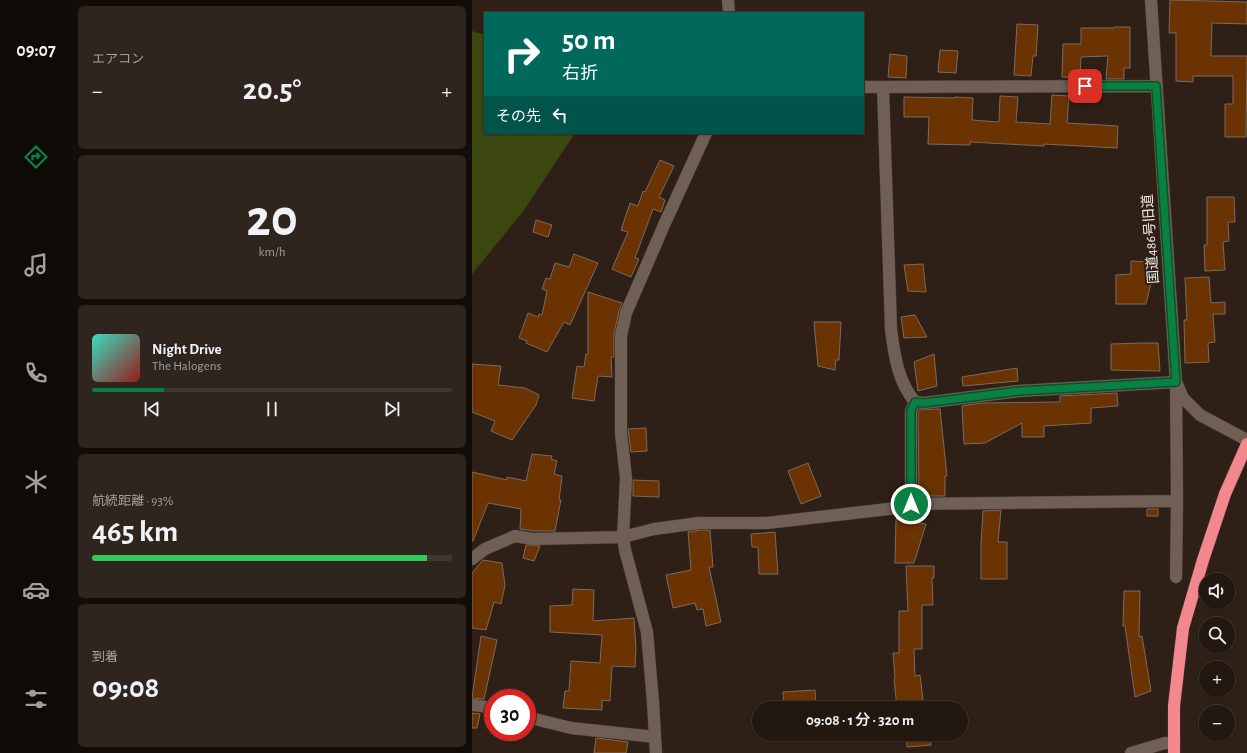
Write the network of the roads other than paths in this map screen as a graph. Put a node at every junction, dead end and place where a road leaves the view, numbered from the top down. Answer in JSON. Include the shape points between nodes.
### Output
{"nodes":[{"id":1,"x":728,"y":0,"type":"edge"},
{"id":2,"x":1151,"y":0,"type":"edge"},
{"id":3,"x":729,"y":12,"type":"edge"},
{"id":4,"x":1156,"y":86,"type":"junction"},
{"id":5,"x":864,"y":87,"type":"edge"},
{"id":6,"x":883,"y":87,"type":"junction"},
{"id":7,"x":706,"y":134,"type":"edge"},
{"id":8,"x":1176,"y":382,"type":"junction"},
{"id":9,"x":915,"y":402,"type":"junction"},
{"id":10,"x":1247,"y":440,"type":"edge"},
{"id":11,"x":1247,"y":444,"type":"edge"},
{"id":12,"x":1177,"y":501,"type":"junction"},
{"id":13,"x":911,"y":504,"type":"junction"},
{"id":14,"x":623,"y":537,"type":"junction"},
{"id":15,"x":472,"y":559,"type":"edge"},
{"id":16,"x":1176,"y":577,"type":"dead end"},
{"id":17,"x":472,"y":705,"type":"edge"},
{"id":18,"x":484,"y":707,"type":"edge"},
{"id":19,"x":536,"y":719,"type":"edge"},
{"id":20,"x":655,"y":737,"type":"junction"},
{"id":21,"x":1174,"y":748,"type":"edge"},
{"id":22,"x":656,"y":753,"type":"edge"},
{"id":23,"x":1131,"y":753,"type":"edge"}],
"edges":[{"from":1,"to":3,"type":"street"},
{"from":2,"to":4,"type":"street","name":"国道486号旧道"},
{"from":4,"to":6,"type":"street"},
{"from":4,"to":8,"type":"street","name":"国道486号旧道"},
{"from":5,"to":6,"type":"street"},
{"from":6,"to":9,"type":"street","via":[[891,329],[902,382]]},
{"from":7,"to":14,"type":"street","via":[[626,313],[621,336],[621,433],[626,478]]},
{"from":8,"to":9,"type":"street","via":[[1019,391]]},
{"from":8,"to":10,"type":"street","name":"国道486号旧道","via":[[1183,398],[1200,415]]},
{"from":8,"to":12,"type":"street"},
{"from":9,"to":13,"type":"street","via":[[911,410]]},
{"from":11,"to":21,"type":"highway","via":[[1202,560],[1183,628],[1174,706]]},
{"from":12,"to":13,"type":"street"},
{"from":12,"to":16,"type":"street"},
{"from":13,"to":14,"type":"street","via":[[897,508],[766,523],[699,523],[654,529]]},
{"from":14,"to":15,"type":"street","via":[[533,539],[515,536],[485,549]]},
{"from":14,"to":20,"type":"street","via":[[647,632]]},
{"from":17,"to":18,"type":"street"},
{"from":19,"to":20,"type":"street","via":[[571,728]]},
{"from":20,"to":22,"type":"street"},
{"from":21,"to":23,"type":"street","via":[[1165,743]]}]}
